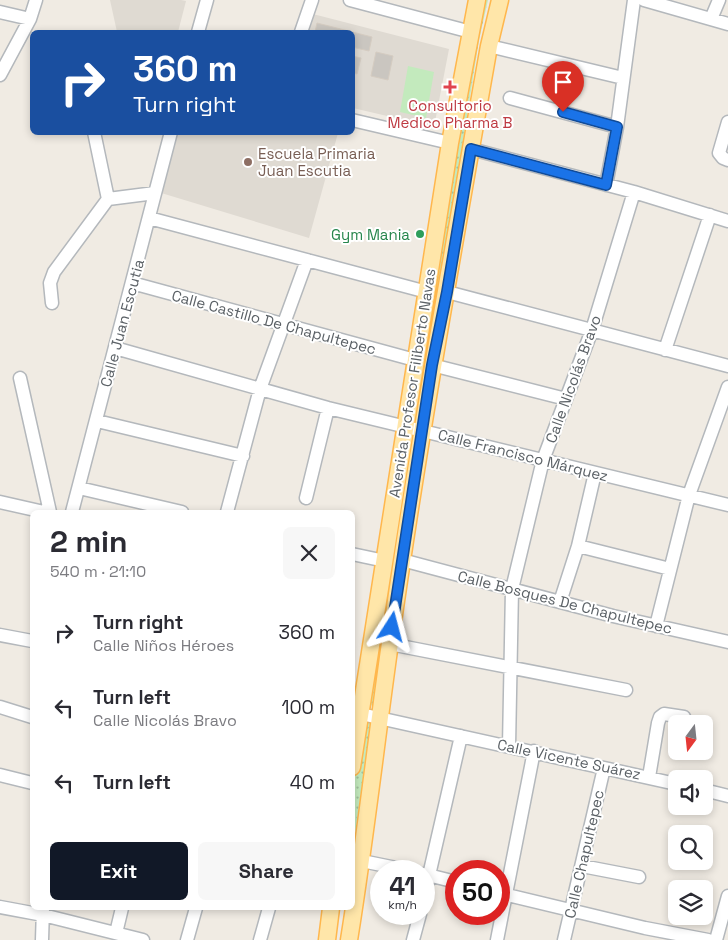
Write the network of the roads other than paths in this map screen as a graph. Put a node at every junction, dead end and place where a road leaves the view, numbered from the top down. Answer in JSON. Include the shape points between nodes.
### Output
{"nodes":[{"id":1,"x":36,"y":0,"type":"edge"},
{"id":2,"x":206,"y":0,"type":"edge"},
{"id":3,"x":312,"y":0,"type":"edge"},
{"id":4,"x":350,"y":0,"type":"edge"},
{"id":5,"x":477,"y":0,"type":"edge"},
{"id":6,"x":500,"y":0,"type":"edge"},
{"id":7,"x":634,"y":0,"type":"edge"},
{"id":8,"x":644,"y":0,"type":"edge"},
{"id":9,"x":719,"y":0,"type":"edge"},
{"id":10,"x":0,"y":12,"type":"edge"},
{"id":11,"x":30,"y":19,"type":"junction"},
{"id":12,"x":711,"y":19,"type":"junction"},
{"id":13,"x":728,"y":24,"type":"edge"},
{"id":14,"x":198,"y":30,"type":"edge"},
{"id":15,"x":303,"y":30,"type":"edge"},
{"id":16,"x":471,"y":32,"type":"junction"},
{"id":17,"x":489,"y":46,"type":"junction"},
{"id":18,"x":0,"y":76,"type":"edge"},
{"id":19,"x":623,"y":78,"type":"junction"},
{"id":20,"x":510,"y":98,"type":"dead end"},
{"id":21,"x":355,"y":121,"type":"edge"},
{"id":22,"x":728,"y":122,"type":"edge"},
{"id":23,"x":617,"y":127,"type":"junction"},
{"id":24,"x":95,"y":135,"type":"edge"},
{"id":25,"x":170,"y":135,"type":"edge"},
{"id":26,"x":450,"y":143,"type":"junction"},
{"id":27,"x":471,"y":149,"type":"junction"},
{"id":28,"x":724,"y":158,"type":"edge"},
{"id":29,"x":606,"y":185,"type":"junction"},
{"id":30,"x":634,"y":192,"type":"junction"},
{"id":31,"x":155,"y":193,"type":"junction"},
{"id":32,"x":108,"y":199,"type":"junction"},
{"id":33,"x":710,"y":215,"type":"junction"},
{"id":34,"x":149,"y":218,"type":"junction"},
{"id":35,"x":728,"y":220,"type":"edge"},
{"id":36,"x":307,"y":260,"type":"junction"},
{"id":37,"x":132,"y":283,"type":"junction"},
{"id":38,"x":427,"y":292,"type":"junction"},
{"id":39,"x":447,"y":292,"type":"junction"},
{"id":40,"x":52,"y":304,"type":"dead end"},
{"id":41,"x":284,"y":324,"type":"junction"},
{"id":42,"x":592,"y":330,"type":"junction"},
{"id":43,"x":115,"y":348,"type":"junction"},
{"id":44,"x":665,"y":350,"type":"junction"},
{"id":45,"x":416,"y":360,"type":"junction"},
{"id":46,"x":432,"y":365,"type":"junction"},
{"id":47,"x":728,"y":366,"type":"edge"},
{"id":48,"x":20,"y":378,"type":"dead end"},
{"id":49,"x":728,"y":387,"type":"edge"},
{"id":50,"x":260,"y":389,"type":"junction"},
{"id":51,"x":566,"y":399,"type":"junction"},
{"id":52,"x":328,"y":408,"type":"junction"},
{"id":53,"x":723,"y":418,"type":"edge"},
{"id":54,"x":97,"y":421,"type":"junction"},
{"id":55,"x":406,"y":426,"type":"junction"},
{"id":56,"x":422,"y":430,"type":"junction"},
{"id":57,"x":243,"y":456,"type":"junction"},
{"id":58,"x":544,"y":460,"type":"junction"},
{"id":59,"x":595,"y":473,"type":"junction"},
{"id":60,"x":79,"y":488,"type":"junction"},
{"id":61,"x":688,"y":495,"type":"junction"},
{"id":62,"x":306,"y":498,"type":"dead end"},
{"id":63,"x":0,"y":502,"type":"edge"},
{"id":64,"x":728,"y":505,"type":"edge"},
{"id":65,"x":35,"y":510,"type":"edge"},
{"id":66,"x":50,"y":510,"type":"edge"},
{"id":67,"x":73,"y":510,"type":"edge"},
{"id":68,"x":173,"y":510,"type":"edge"},
{"id":69,"x":228,"y":510,"type":"edge"},
{"id":70,"x":578,"y":546,"type":"junction"},
{"id":71,"x":355,"y":555,"type":"edge"},
{"id":72,"x":402,"y":560,"type":"junction"},
{"id":73,"x":385,"y":561,"type":"junction"},
{"id":74,"x":670,"y":569,"type":"junction"},
{"id":75,"x":512,"y":589,"type":"junction"},
{"id":76,"x":560,"y":602,"type":"junction"},
{"id":77,"x":656,"y":626,"type":"junction"},
{"id":78,"x":0,"y":635,"type":"edge"},
{"id":79,"x":727,"y":638,"type":"edge"},
{"id":80,"x":30,"y":641,"type":"edge"},
{"id":81,"x":390,"y":644,"type":"junction"},
{"id":82,"x":509,"y":669,"type":"junction"},
{"id":83,"x":626,"y":690,"type":"dead end"},
{"id":84,"x":0,"y":708,"type":"edge"},
{"id":85,"x":357,"y":713,"type":"edge"},
{"id":86,"x":671,"y":715,"type":"edge"},
{"id":87,"x":30,"y":716,"type":"edge"},
{"id":88,"x":381,"y":718,"type":"junction"},
{"id":89,"x":355,"y":735,"type":"edge"},
{"id":90,"x":461,"y":736,"type":"junction"},
{"id":91,"x":509,"y":746,"type":"junction"},
{"id":92,"x":534,"y":752,"type":"junction"},
{"id":93,"x":604,"y":768,"type":"junction"},
{"id":94,"x":0,"y":775,"type":"edge"},
{"id":95,"x":649,"y":777,"type":"junction"},
{"id":96,"x":30,"y":782,"type":"edge"},
{"id":97,"x":668,"y":782,"type":"edge"},
{"id":98,"x":713,"y":792,"type":"edge"},
{"id":99,"x":728,"y":796,"type":"edge"},
{"id":100,"x":430,"y":860,"type":"edge"},
{"id":101,"x":362,"y":861,"type":"junction"},
{"id":102,"x":510,"y":862,"type":"edge"},
{"id":103,"x":370,"y":863,"type":"edge"},
{"id":104,"x":582,"y":866,"type":"junction"},
{"id":105,"x":639,"y":877,"type":"dead end"},
{"id":106,"x":510,"y":896,"type":"edge"},
{"id":107,"x":728,"y":896,"type":"edge"},
{"id":108,"x":355,"y":904,"type":"edge"},
{"id":109,"x":0,"y":907,"type":"edge"},
{"id":110,"x":30,"y":910,"type":"edge"},
{"id":111,"x":122,"y":910,"type":"edge"},
{"id":112,"x":195,"y":910,"type":"edge"},
{"id":113,"x":268,"y":910,"type":"edge"},
{"id":114,"x":331,"y":910,"type":"edge"},
{"id":115,"x":354,"y":910,"type":"edge"},
{"id":116,"x":43,"y":911,"type":"edge"},
{"id":117,"x":571,"y":911,"type":"junction"},
{"id":118,"x":417,"y":925,"type":"edge"},
{"id":119,"x":499,"y":925,"type":"edge"},
{"id":120,"x":643,"y":934,"type":"edge"},
{"id":121,"x":124,"y":936,"type":"edge"},
{"id":122,"x":42,"y":940,"type":"edge"},
{"id":123,"x":143,"y":940,"type":"edge"},
{"id":124,"x":187,"y":940,"type":"edge"},
{"id":125,"x":260,"y":940,"type":"edge"},
{"id":126,"x":327,"y":940,"type":"edge"},
{"id":127,"x":349,"y":940,"type":"edge"},
{"id":128,"x":413,"y":940,"type":"edge"},
{"id":129,"x":497,"y":940,"type":"edge"},
{"id":130,"x":564,"y":940,"type":"edge"},
{"id":131,"x":708,"y":940,"type":"edge"},
{"id":132,"x":716,"y":940,"type":"edge"}],
"edges":[{"from":1,"to":11,"type":"street"},
{"from":2,"to":14,"type":"street"},
{"from":3,"to":15,"type":"street"},
{"from":4,"to":16,"type":"street"},
{"from":5,"to":16,"type":"main road","name":"Avenida Profesor Filiberto Navas"},
{"from":6,"to":17,"type":"main road","name":"Avenida Profesor Filiberto Navas"},
{"from":7,"to":19,"type":"street"},
{"from":8,"to":12,"type":"street"},
{"from":9,"to":12,"type":"street"},
{"from":10,"to":11,"type":"street"},
{"from":11,"to":18,"type":"street"},
{"from":12,"to":13,"type":"street"},
{"from":16,"to":26,"type":"main road","name":"Avenida Profesor Filiberto Navas"},
{"from":17,"to":19,"type":"street"},
{"from":17,"to":27,"type":"main road","name":"Avenida Profesor Filiberto Navas"},
{"from":19,"to":23,"type":"street"},
{"from":20,"to":23,"type":"street"},
{"from":21,"to":26,"type":"street"},
{"from":22,"to":28,"type":"street","via":[[720,149]]},
{"from":23,"to":29,"type":"street"},
{"from":24,"to":32,"type":"street"},
{"from":25,"to":31,"type":"street","name":"Calle Juan Escutia"},
{"from":26,"to":38,"type":"main road","name":"Avenida Profesor Filiberto Navas"},
{"from":27,"to":29,"type":"street"},
{"from":27,"to":39,"type":"main road","name":"Avenida Profesor Filiberto Navas"},
{"from":29,"to":30,"type":"street"},
{"from":30,"to":33,"type":"street"},
{"from":30,"to":42,"type":"street","name":"Calle Nicolás Bravo"},
{"from":31,"to":32,"type":"street"},
{"from":31,"to":34,"type":"street","name":"Calle Juan Escutia"},
{"from":32,"to":40,"type":"street","via":[[54,272],[50,283]]},
{"from":33,"to":35,"type":"street"},
{"from":33,"to":44,"type":"street"},
{"from":34,"to":36,"type":"street"},
{"from":34,"to":37,"type":"street","name":"Calle Juan Escutia"},
{"from":36,"to":38,"type":"street"},
{"from":36,"to":41,"type":"street"},
{"from":37,"to":41,"type":"street","name":"Calle Castillo De Chapultepec"},
{"from":37,"to":43,"type":"street","name":"Calle Juan Escutia"},
{"from":38,"to":45,"type":"main road","name":"Avenida Profesor Filiberto Navas"},
{"from":39,"to":42,"type":"street"},
{"from":39,"to":46,"type":"main road","name":"Avenida Profesor Filiberto Navas"},
{"from":41,"to":45,"type":"street","name":"Calle Castillo De Chapultepec"},
{"from":41,"to":50,"type":"street"},
{"from":42,"to":44,"type":"street"},
{"from":42,"to":51,"type":"street","name":"Calle Nicolás Bravo"},
{"from":43,"to":50,"type":"street","name":"Calle Francisco Márquez"},
{"from":43,"to":54,"type":"street","name":"Calle Juan Escutia"},
{"from":44,"to":47,"type":"street"},
{"from":45,"to":55,"type":"main road","name":"Avenida Profesor Filiberto Navas"},
{"from":46,"to":51,"type":"street"},
{"from":46,"to":56,"type":"main road","name":"Avenida Profesor Filiberto Navas"},
{"from":48,"to":66,"type":"street"},
{"from":49,"to":53,"type":"street"},
{"from":50,"to":52,"type":"street","name":"Calle Francisco Márquez"},
{"from":50,"to":57,"type":"street"},
{"from":51,"to":58,"type":"street","name":"Calle Nicolás Bravo"},
{"from":52,"to":55,"type":"street","name":"Calle Francisco Márquez"},
{"from":52,"to":62,"type":"street"},
{"from":53,"to":61,"type":"street"},
{"from":54,"to":57,"type":"street"},
{"from":54,"to":60,"type":"street","name":"Calle Juan Escutia"},
{"from":55,"to":56,"type":"street","name":"Calle Francisco Márquez"},
{"from":55,"to":73,"type":"main road","name":"Avenida Profesor Filiberto Navas"},
{"from":56,"to":58,"type":"street","name":"Calle Francisco Márquez"},
{"from":56,"to":72,"type":"main road","name":"Avenida Profesor Filiberto Navas"},
{"from":57,"to":69,"type":"street"},
{"from":58,"to":59,"type":"street","name":"Calle Francisco Márquez"},
{"from":58,"to":75,"type":"street","name":"Calle Nicolás Bravo"},
{"from":59,"to":61,"type":"street","name":"Calle Francisco Márquez"},
{"from":59,"to":70,"type":"street"},
{"from":60,"to":67,"type":"street","name":"Calle Juan Escutia"},
{"from":60,"to":68,"type":"street"},
{"from":61,"to":64,"type":"street","name":"Calle Francisco Márquez"},
{"from":61,"to":74,"type":"street"},
{"from":63,"to":65,"type":"street"},
{"from":70,"to":74,"type":"street"},
{"from":70,"to":76,"type":"street"},
{"from":71,"to":73,"type":"street"},
{"from":72,"to":75,"type":"street","name":"Calle Bosques De Chapultepec"},
{"from":72,"to":81,"type":"main road","name":"Avenida Profesor Filiberto Navas"},
{"from":73,"to":85,"type":"main road","name":"Avenida Profesor Filiberto Navas"},
{"from":74,"to":77,"type":"street"},
{"from":75,"to":76,"type":"street","name":"Calle Bosques De Chapultepec"},
{"from":75,"to":82,"type":"street","name":"Calle Nicolás Bravo"},
{"from":76,"to":77,"type":"street","name":"Calle Bosques De Chapultepec"},
{"from":77,"to":79,"type":"street","name":"Calle Bosques De Chapultepec"},
{"from":78,"to":80,"type":"street"},
{"from":81,"to":82,"type":"street"},
{"from":81,"to":88,"type":"main road","name":"Avenida Profesor Filiberto Navas"},
{"from":82,"to":83,"type":"street"},
{"from":82,"to":91,"type":"street","name":"Calle Nicolás Bravo"},
{"from":84,"to":87,"type":"street"},
{"from":85,"to":88,"type":"street","name":"Calle Vicente Suárez"},
{"from":85,"to":89,"type":"main road","name":"Avenida Profesor Filiberto Navas"},
{"from":86,"to":95,"type":"street","via":[[660,717]]},
{"from":88,"to":90,"type":"street","name":"Calle Vicente Suárez"},
{"from":88,"to":101,"type":"main road","name":"Avenida Profesor Filiberto Navas"},
{"from":90,"to":91,"type":"street","name":"Calle Vicente Suárez"},
{"from":90,"to":100,"type":"street"},
{"from":91,"to":92,"type":"street","name":"Calle Vicente Suárez"},
{"from":92,"to":93,"type":"street","name":"Calle Vicente Suárez"},
{"from":92,"to":102,"type":"street"},
{"from":93,"to":95,"type":"street","name":"Calle Vicente Suárez"},
{"from":93,"to":104,"type":"street","name":"Calle Chapultepec"},
{"from":94,"to":96,"type":"street"},
{"from":95,"to":97,"type":"street","name":"Calle Vicente Suárez"},
{"from":98,"to":99,"type":"street"},
{"from":101,"to":103,"type":"street"},
{"from":101,"to":108,"type":"main road","name":"Avenida Profesor Filiberto Navas"},
{"from":104,"to":105,"type":"street"},
{"from":104,"to":117,"type":"street","name":"Calle Chapultepec"},
{"from":106,"to":117,"type":"street"},
{"from":107,"to":132,"type":"street"},
{"from":109,"to":110,"type":"street"},
{"from":111,"to":121,"type":"street"},
{"from":112,"to":124,"type":"street"},
{"from":113,"to":125,"type":"street"},
{"from":114,"to":126,"type":"main road"},
{"from":115,"to":127,"type":"main road","name":"Avenida Profesor Filiberto Navas"},
{"from":116,"to":121,"type":"street"},
{"from":116,"to":122,"type":"street"},
{"from":117,"to":120,"type":"street"},
{"from":117,"to":130,"type":"street","name":"Calle Chapultepec"},
{"from":118,"to":128,"type":"street"},
{"from":119,"to":129,"type":"street"},
{"from":120,"to":131,"type":"street"},
{"from":121,"to":123,"type":"street"}]}
